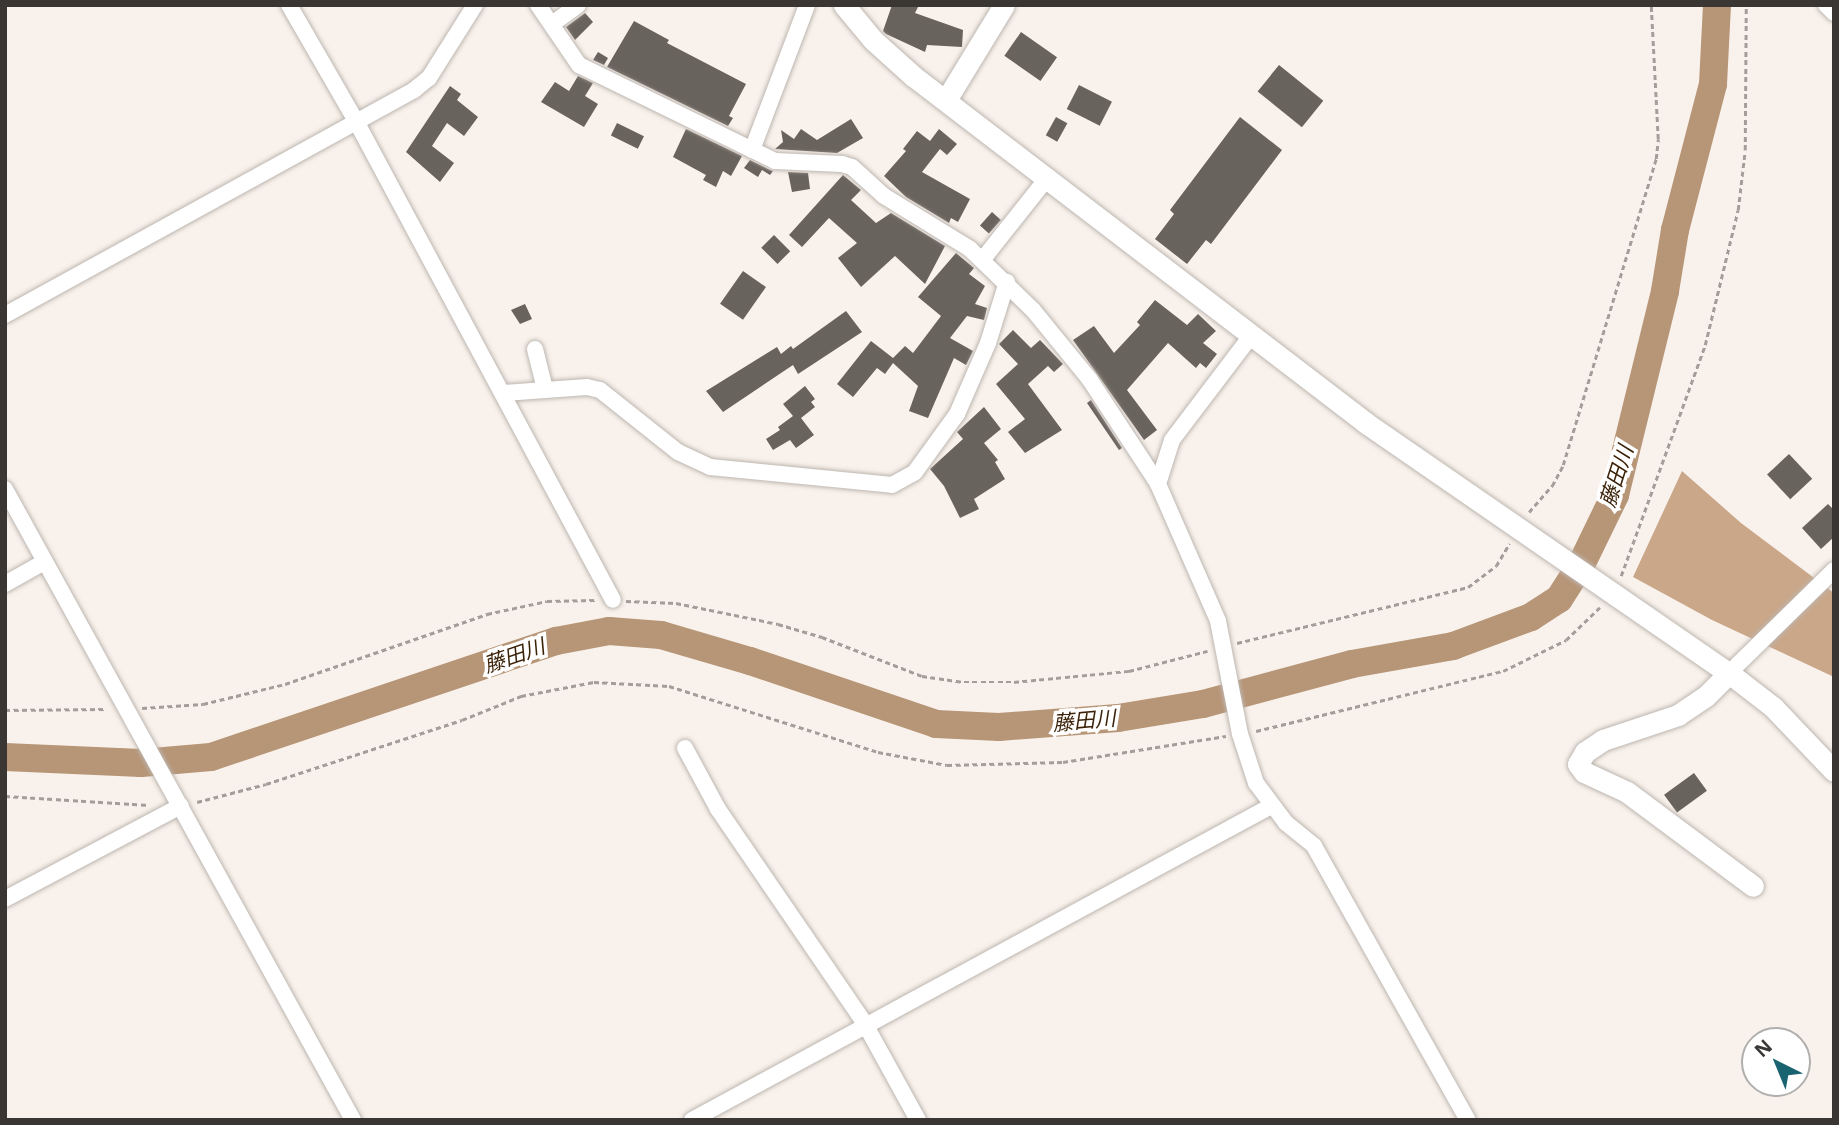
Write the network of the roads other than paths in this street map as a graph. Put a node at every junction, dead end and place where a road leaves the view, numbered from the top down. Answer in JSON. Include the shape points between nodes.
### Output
{"nodes":[{"id":1,"x":289,"y":5,"type":"edge"},
{"id":2,"x":475,"y":5,"type":"edge"},
{"id":3,"x":538,"y":5,"type":"edge"},
{"id":4,"x":579,"y":5,"type":"edge"},
{"id":5,"x":807,"y":5,"type":"edge"},
{"id":6,"x":844,"y":5,"type":"edge"},
{"id":7,"x":1003,"y":5,"type":"edge"},
{"id":8,"x":1826,"y":5,"type":"edge"},
{"id":9,"x":1834,"y":13,"type":"edge"},
{"id":10,"x":552,"y":24,"type":"junction"},
{"id":11,"x":946,"y":100,"type":"junction"},
{"id":12,"x":357,"y":123,"type":"junction"},
{"id":13,"x":752,"y":150,"type":"junction"},
{"id":14,"x":1048,"y":177,"type":"junction"},
{"id":15,"x":983,"y":259,"type":"junction"},
{"id":16,"x":1007,"y":282,"type":"junction"},
{"id":17,"x":5,"y":315,"type":"edge"},
{"id":18,"x":1251,"y":336,"type":"junction"},
{"id":19,"x":535,"y":349,"type":"dead end"},
{"id":20,"x":545,"y":389,"type":"junction"},
{"id":21,"x":504,"y":393,"type":"junction"},
{"id":22,"x":1158,"y":484,"type":"junction"},
{"id":23,"x":5,"y":489,"type":"edge"},
{"id":24,"x":44,"y":562,"type":"junction"},
{"id":25,"x":1834,"y":570,"type":"edge"},
{"id":26,"x":5,"y":584,"type":"edge"},
{"id":27,"x":613,"y":600,"type":"road end"},
{"id":28,"x":1730,"y":673,"type":"junction"},
{"id":29,"x":685,"y":748,"type":"dead end"},
{"id":30,"x":1834,"y":771,"type":"edge"},
{"id":31,"x":177,"y":800,"type":"junction"},
{"id":32,"x":1271,"y":806,"type":"junction"},
{"id":33,"x":1753,"y":886,"type":"dead end"},
{"id":34,"x":5,"y":899,"type":"edge"},
{"id":35,"x":865,"y":1024,"type":"junction"},
{"id":36,"x":353,"y":1120,"type":"edge"},
{"id":37,"x":692,"y":1120,"type":"edge"},
{"id":38,"x":918,"y":1120,"type":"edge"},
{"id":39,"x":1468,"y":1120,"type":"edge"}],
"edges":[{"from":1,"to":12,"type":"street"},
{"from":2,"to":12,"type":"street","via":[[429,78]]},
{"from":3,"to":10,"type":"street"},
{"from":4,"to":10,"type":"street"},
{"from":5,"to":13,"type":"street"},
{"from":6,"to":11,"type":"street","via":[[889,57]]},
{"from":7,"to":11,"type":"street"},
{"from":8,"to":9,"type":"street"},
{"from":10,"to":13,"type":"street","via":[[579,65]]},
{"from":11,"to":14,"type":"street"},
{"from":12,"to":17,"type":"street"},
{"from":12,"to":21,"type":"street"},
{"from":13,"to":15,"type":"street","via":[[785,164],[852,167],[884,196]]},
{"from":14,"to":15,"type":"street"},
{"from":14,"to":18,"type":"street"},
{"from":15,"to":16,"type":"street"},
{"from":16,"to":20,"type":"street","via":[[988,343],[957,414],[922,464],[892,485],[710,467],[678,452],[600,390]]},
{"from":16,"to":22,"type":"street","via":[[1090,380]]},
{"from":18,"to":22,"type":"street","via":[[1172,440]]},
{"from":18,"to":28,"type":"street","via":[[1366,423]]},
{"from":19,"to":20,"type":"street"},
{"from":20,"to":21,"type":"street"},
{"from":21,"to":27,"type":"street"},
{"from":22,"to":32,"type":"street","via":[[1217,621],[1240,734],[1256,783]]},
{"from":23,"to":24,"type":"street"},
{"from":24,"to":26,"type":"street"},
{"from":24,"to":31,"type":"street"},
{"from":25,"to":28,"type":"street"},
{"from":28,"to":30,"type":"street","via":[[1773,708]]},
{"from":28,"to":33,"type":"street","via":[[1678,715],[1603,740],[1585,752],[1578,764],[1584,772],[1627,792]]},
{"from":29,"to":35,"type":"street","via":[[718,810]]},
{"from":31,"to":34,"type":"street"},
{"from":31,"to":36,"type":"street"},
{"from":32,"to":35,"type":"street"},
{"from":32,"to":39,"type":"street","via":[[1314,846]]},
{"from":35,"to":37,"type":"street"},
{"from":35,"to":38,"type":"street"}]}
